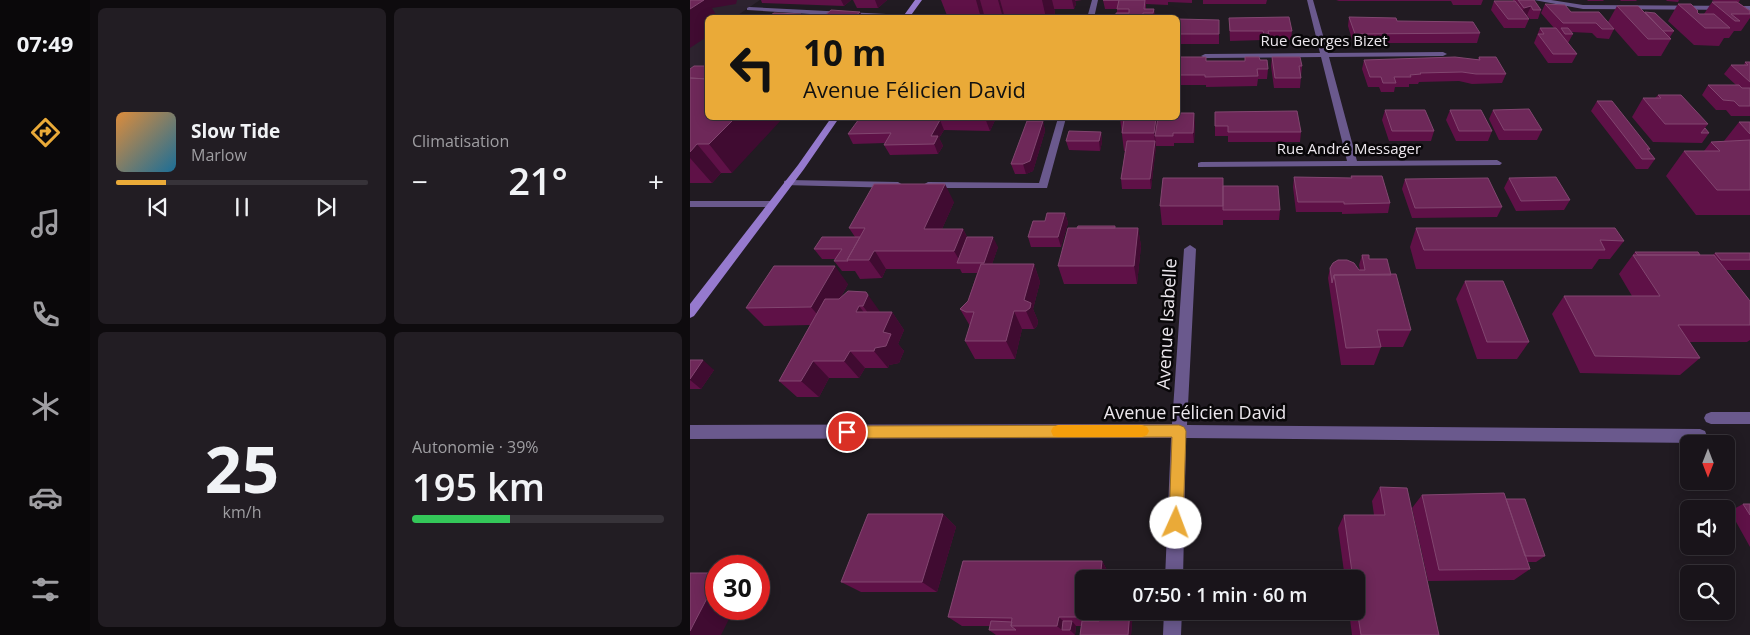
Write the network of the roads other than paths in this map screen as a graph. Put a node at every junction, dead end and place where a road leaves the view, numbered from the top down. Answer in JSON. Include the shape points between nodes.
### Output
{"nodes":[{"id":1,"x":920,"y":0,"type":"edge"},
{"id":2,"x":1095,"y":0,"type":"edge"},
{"id":3,"x":1310,"y":0,"type":"edge"},
{"id":4,"x":1537,"y":0,"type":"edge"},
{"id":5,"x":1750,"y":8,"type":"edge"},
{"id":6,"x":749,"y":9,"type":"dead end"},
{"id":7,"x":867,"y":15,"type":"edge"},
{"id":8,"x":908,"y":15,"type":"edge"},
{"id":9,"x":1091,"y":15,"type":"edge"},
{"id":10,"x":1443,"y":54,"type":"dead end"},
{"id":11,"x":1324,"y":55,"type":"junction"},
{"id":12,"x":1204,"y":56,"type":"edge"},
{"id":13,"x":834,"y":120,"type":"edge"},
{"id":14,"x":1061,"y":120,"type":"edge"},
{"id":15,"x":1496,"y":163,"type":"dead end"},
{"id":16,"x":1353,"y":164,"type":"junction"},
{"id":17,"x":1201,"y":165,"type":"dead end"},
{"id":18,"x":788,"y":183,"type":"junction"},
{"id":19,"x":690,"y":204,"type":"edge"},
{"id":20,"x":772,"y":204,"type":"junction"},
{"id":21,"x":1190,"y":249,"type":"dead end"},
{"id":22,"x":690,"y":313,"type":"edge"},
{"id":23,"x":1711,"y":418,"type":"dead end"},
{"id":24,"x":1750,"y":418,"type":"edge"},
{"id":25,"x":1179,"y":431,"type":"junction"},
{"id":26,"x":690,"y":432,"type":"edge"},
{"id":27,"x":1680,"y":436,"type":"edge"},
{"id":28,"x":1174,"y":570,"type":"edge"},
{"id":29,"x":1173,"y":620,"type":"edge"},
{"id":30,"x":1172,"y":635,"type":"edge"}],
"edges":[{"from":1,"to":8,"type":"main road"},
{"from":2,"to":9,"type":"street"},
{"from":3,"to":11,"type":"street"},
{"from":4,"to":5,"type":"street","via":[[1589,8]]},
{"from":6,"to":7,"type":"street"},
{"from":10,"to":11,"type":"street","name":"Rue Georges Bizet"},
{"from":11,"to":12,"type":"street","name":"Rue Georges Bizet"},
{"from":11,"to":16,"type":"street"},
{"from":13,"to":18,"type":"main road"},
{"from":14,"to":18,"type":"street","via":[[1043,186]]},
{"from":15,"to":16,"type":"street","name":"Rue André Messager"},
{"from":16,"to":17,"type":"street","name":"Rue André Messager"},
{"from":18,"to":20,"type":"main road"},
{"from":19,"to":20,"type":"street"},
{"from":20,"to":22,"type":"main road"},
{"from":21,"to":25,"type":"street","name":"Avenue Isabelle"},
{"from":23,"to":24,"type":"street"},
{"from":25,"to":26,"type":"street","name":"Avenue Félicien David"},
{"from":25,"to":27,"type":"street","name":"Avenue Félicien David"},
{"from":25,"to":28,"type":"street","name":"Avenue Isabelle"},
{"from":29,"to":30,"type":"street"}]}
